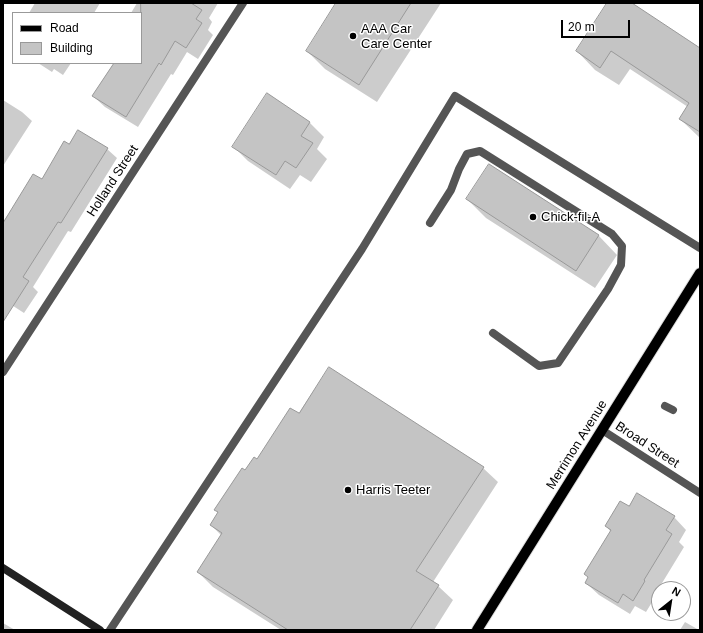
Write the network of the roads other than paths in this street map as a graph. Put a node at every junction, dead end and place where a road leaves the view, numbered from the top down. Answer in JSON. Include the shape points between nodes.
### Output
{"nodes":[{"id":1,"x":243,"y":3,"type":"edge"},
{"id":2,"x":430,"y":223,"type":"dead end"},
{"id":3,"x":700,"y":248,"type":"edge"},
{"id":4,"x":700,"y":273,"type":"edge"},
{"id":5,"x":493,"y":333,"type":"dead end"},
{"id":6,"x":3,"y":372,"type":"edge"},
{"id":7,"x":602,"y":430,"type":"junction"},
{"id":8,"x":700,"y":493,"type":"edge"},
{"id":9,"x":3,"y":568,"type":"edge"},
{"id":10,"x":100,"y":630,"type":"edge"},
{"id":11,"x":110,"y":630,"type":"edge"},
{"id":12,"x":477,"y":630,"type":"edge"}],
"edges":[{"from":1,"to":6,"type":"street","name":"Holland Street"},
{"from":2,"to":5,"type":"street","via":[[451,190],[458,169],[467,154],[480,151],[612,234],[622,246],[621,265],[608,289],[558,363],[539,366]]},
{"from":3,"to":11,"type":"street","via":[[455,96],[362,249]]},
{"from":4,"to":7,"type":"main road","name":"Merrimon Avenue"},
{"from":7,"to":8,"type":"street","name":"Broad Street"},
{"from":7,"to":12,"type":"main road","name":"Merrimon Avenue"},
{"from":9,"to":10,"type":"street"}]}
